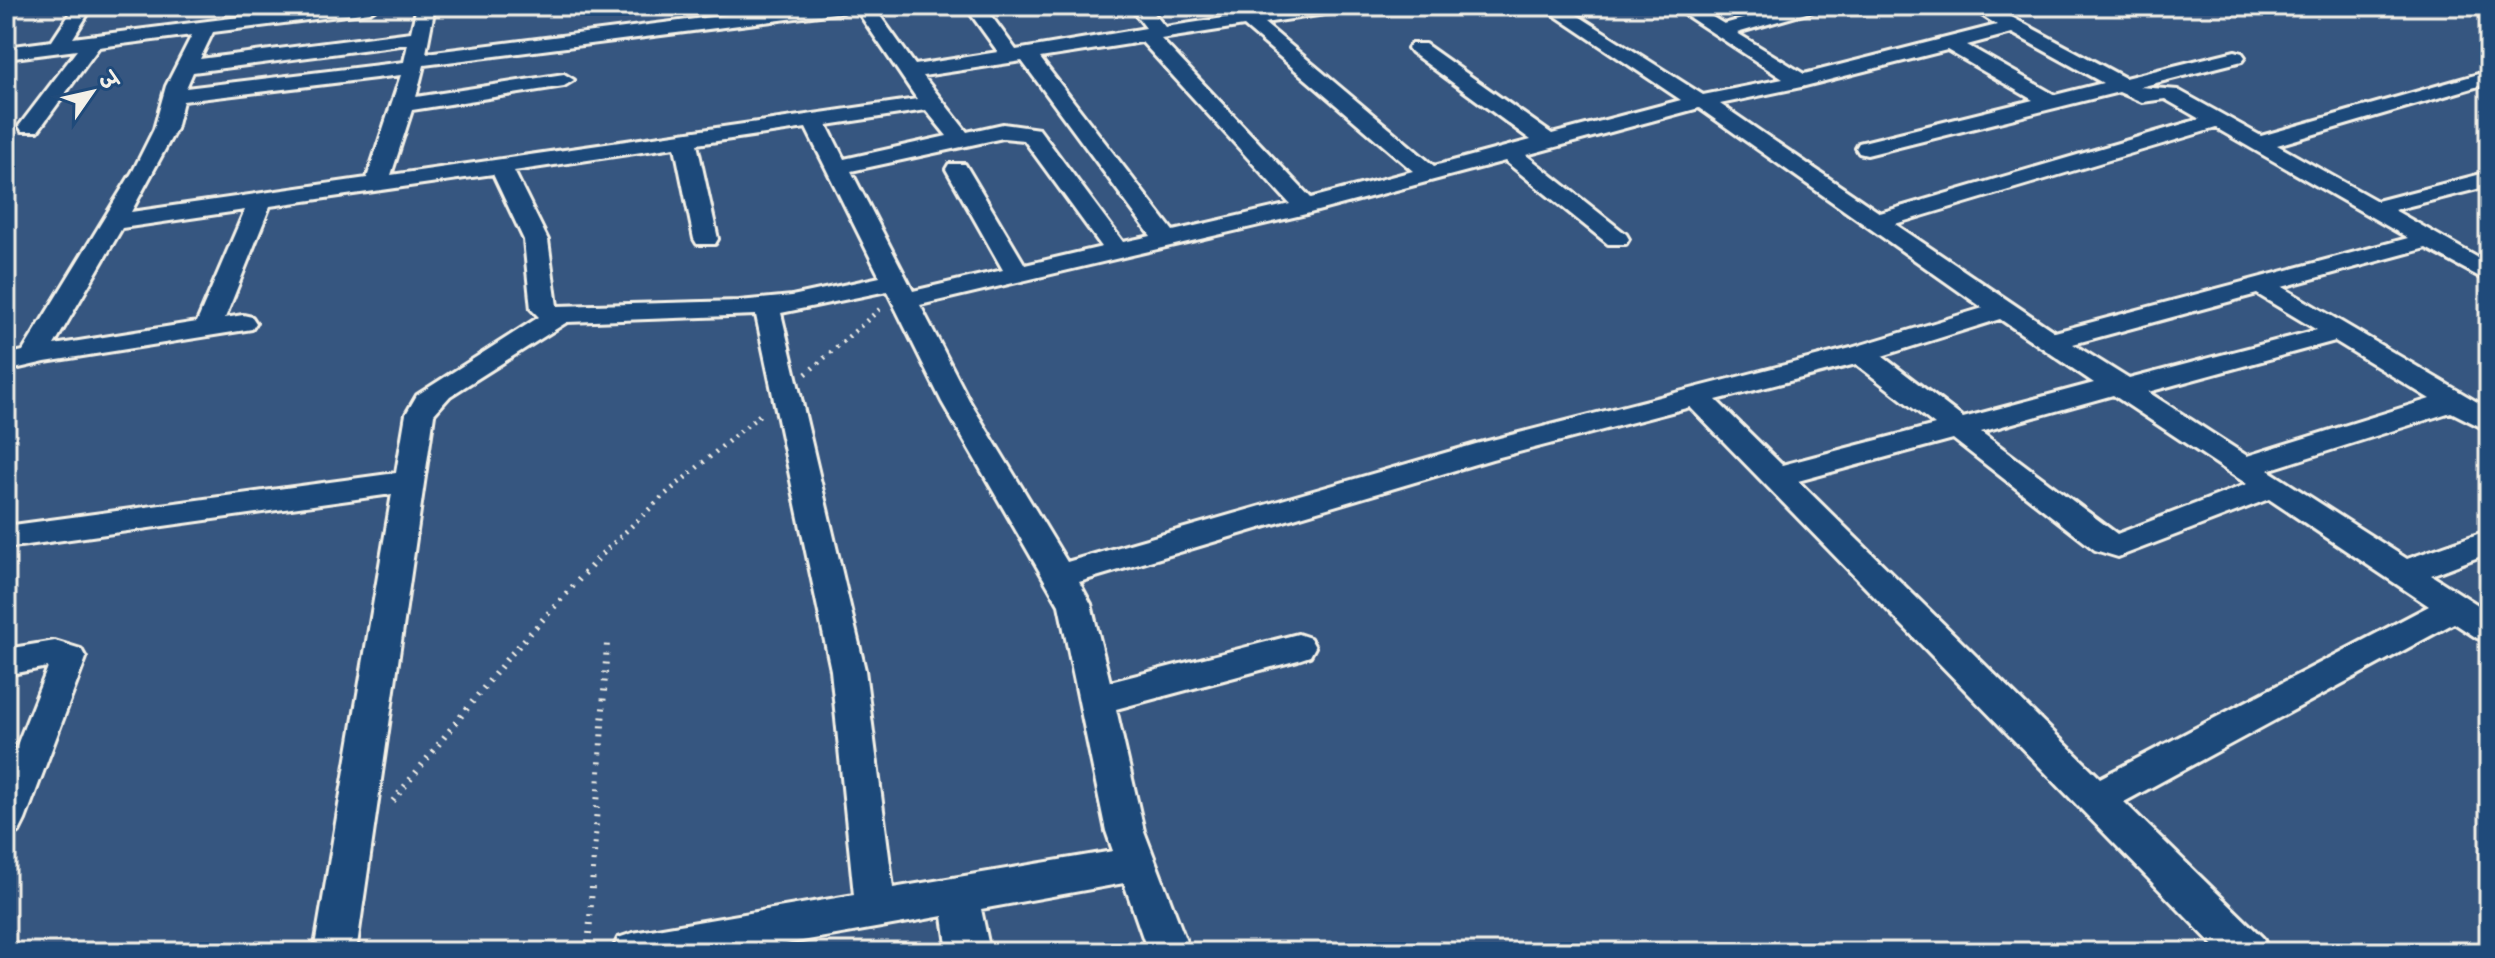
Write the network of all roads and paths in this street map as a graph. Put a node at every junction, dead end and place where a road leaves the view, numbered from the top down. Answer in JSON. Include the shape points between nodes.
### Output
{"nodes":[{"id":1,"x":84,"y":6,"type":"edge"},
{"id":2,"x":370,"y":6,"type":"edge"},
{"id":3,"x":426,"y":6,"type":"edge"},
{"id":4,"x":843,"y":6,"type":"edge"},
{"id":5,"x":863,"y":6,"type":"edge"},
{"id":6,"x":974,"y":6,"type":"edge"},
{"id":7,"x":1138,"y":6,"type":"edge"},
{"id":8,"x":1339,"y":6,"type":"edge"},
{"id":9,"x":1550,"y":6,"type":"edge"},
{"id":10,"x":1681,"y":6,"type":"edge"},
{"id":11,"x":1810,"y":6,"type":"edge"},
{"id":12,"x":1977,"y":6,"type":"edge"},
{"id":13,"x":1248,"y":20,"type":"junction"},
{"id":14,"x":2012,"y":27,"type":"junction"},
{"id":15,"x":205,"y":29,"type":"junction"},
{"id":16,"x":1722,"y":31,"type":"junction"},
{"id":17,"x":1152,"y":33,"type":"junction"},
{"id":18,"x":419,"y":37,"type":"junction"},
{"id":19,"x":92,"y":43,"type":"junction"},
{"id":20,"x":1950,"y":43,"type":"junction"},
{"id":21,"x":58,"y":47,"type":"junction"},
{"id":22,"x":1418,"y":48,"type":"dead end"},
{"id":23,"x":6,"y":53,"type":"edge"},
{"id":24,"x":1018,"y":55,"type":"junction"},
{"id":25,"x":2235,"y":57,"type":"dead end"},
{"id":26,"x":414,"y":64,"type":"junction"},
{"id":27,"x":185,"y":67,"type":"junction"},
{"id":28,"x":910,"y":72,"type":"junction"},
{"id":29,"x":2489,"y":77,"type":"edge"},
{"id":30,"x":564,"y":80,"type":"dead end"},
{"id":31,"x":1801,"y":81,"type":"junction"},
{"id":32,"x":2123,"y":86,"type":"junction"},
{"id":33,"x":173,"y":96,"type":"junction"},
{"id":34,"x":1700,"y":102,"type":"junction"},
{"id":35,"x":931,"y":103,"type":"junction"},
{"id":36,"x":2053,"y":103,"type":"junction"},
{"id":37,"x":403,"y":105,"type":"junction"},
{"id":38,"x":814,"y":121,"type":"junction"},
{"id":39,"x":2217,"y":121,"type":"junction"},
{"id":40,"x":30,"y":126,"type":"dead end"},
{"id":41,"x":685,"y":140,"type":"junction"},
{"id":42,"x":962,"y":140,"type":"junction"},
{"id":43,"x":1548,"y":142,"type":"junction"},
{"id":44,"x":2257,"y":144,"type":"junction"},
{"id":45,"x":1867,"y":148,"type":"dead end"},
{"id":46,"x":1509,"y":153,"type":"junction"},
{"id":47,"x":501,"y":167,"type":"junction"},
{"id":48,"x":837,"y":167,"type":"junction"},
{"id":49,"x":957,"y":169,"type":"dead end"},
{"id":50,"x":1430,"y":174,"type":"junction"},
{"id":51,"x":2489,"y":179,"type":"edge"},
{"id":52,"x":376,"y":186,"type":"junction"},
{"id":53,"x":260,"y":202,"type":"junction"},
{"id":54,"x":1306,"y":207,"type":"junction"},
{"id":55,"x":2372,"y":209,"type":"junction"},
{"id":56,"x":115,"y":222,"type":"junction"},
{"id":57,"x":1876,"y":222,"type":"junction"},
{"id":58,"x":706,"y":239,"type":"dead end"},
{"id":59,"x":1617,"y":239,"type":"dead end"},
{"id":60,"x":1167,"y":240,"type":"junction"},
{"id":61,"x":2428,"y":240,"type":"junction"},
{"id":62,"x":1117,"y":251,"type":"junction"},
{"id":63,"x":2489,"y":274,"type":"edge"},
{"id":64,"x":1018,"y":275,"type":"junction"},
{"id":65,"x":2261,"y":285,"type":"junction"},
{"id":66,"x":900,"y":291,"type":"junction"},
{"id":67,"x":767,"y":307,"type":"junction"},
{"id":68,"x":2003,"y":310,"type":"junction"},
{"id":69,"x":561,"y":315,"type":"junction"},
{"id":70,"x":243,"y":323,"type":"dead end"},
{"id":71,"x":208,"y":328,"type":"junction"},
{"id":72,"x":2339,"y":332,"type":"junction"},
{"id":73,"x":2052,"y":341,"type":"junction"},
{"id":74,"x":1861,"y":354,"type":"junction"},
{"id":75,"x":40,"y":355,"type":"junction"},
{"id":76,"x":6,"y":363,"type":"edge"},
{"id":77,"x":2122,"y":387,"type":"junction"},
{"id":78,"x":786,"y":392,"type":"junction"},
{"id":79,"x":1696,"y":397,"type":"junction"},
{"id":80,"x":2454,"y":401,"type":"junction"},
{"id":81,"x":2489,"y":422,"type":"edge"},
{"id":82,"x":1959,"y":430,"type":"junction"},
{"id":83,"x":2244,"y":467,"type":"junction"},
{"id":84,"x":1777,"y":477,"type":"junction"},
{"id":85,"x":409,"y":481,"type":"junction"},
{"id":86,"x":2272,"y":486,"type":"junction"},
{"id":87,"x":6,"y":537,"type":"edge"},
{"id":88,"x":2489,"y":541,"type":"edge"},
{"id":89,"x":2404,"y":573,"type":"junction"},
{"id":90,"x":1060,"y":576,"type":"junction"},
{"id":91,"x":2456,"y":607,"type":"junction"},
{"id":92,"x":2489,"y":629,"type":"edge"},
{"id":93,"x":607,"y":643,"type":"dead end"},
{"id":94,"x":1298,"y":647,"type":"dead end"},
{"id":95,"x":6,"y":662,"type":"edge"},
{"id":96,"x":1096,"y":700,"type":"junction"},
{"id":97,"x":2097,"y":798,"type":"junction"},
{"id":98,"x":389,"y":806,"type":"dead end"},
{"id":99,"x":6,"y":820,"type":"edge"},
{"id":100,"x":1135,"y":864,"type":"junction"},
{"id":101,"x":959,"y":895,"type":"junction"},
{"id":102,"x":876,"y":909,"type":"junction"},
{"id":103,"x":673,"y":948,"type":"edge"},
{"id":104,"x":335,"y":952,"type":"edge"},
{"id":105,"x":588,"y":952,"type":"edge"},
{"id":106,"x":633,"y":952,"type":"edge"},
{"id":107,"x":969,"y":952,"type":"edge"},
{"id":108,"x":1169,"y":952,"type":"edge"},
{"id":109,"x":2248,"y":952,"type":"edge"}],
"edges":[{"from":1,"to":21,"type":"street"},
{"from":2,"to":15,"type":"street"},
{"from":3,"to":18,"type":"street"},
{"from":4,"to":26,"type":"street"},
{"from":5,"to":28,"type":"street"},
{"from":6,"to":24,"type":"street"},
{"from":7,"to":17,"type":"street"},
{"from":8,"to":13,"type":"street"},
{"from":9,"to":34,"type":"street"},
{"from":10,"to":16,"type":"street"},
{"from":11,"to":16,"type":"street"},
{"from":12,"to":14,"type":"street"},
{"from":13,"to":17,"type":"street"},
{"from":13,"to":50,"type":"street"},
{"from":14,"to":20,"type":"street"},
{"from":14,"to":32,"type":"street"},
{"from":15,"to":19,"type":"street"},
{"from":15,"to":27,"type":"street"},
{"from":16,"to":31,"type":"street"},
{"from":17,"to":24,"type":"street"},
{"from":17,"to":54,"type":"street"},
{"from":18,"to":26,"type":"street"},
{"from":18,"to":27,"type":"street"},
{"from":19,"to":21,"type":"street"},
{"from":19,"to":40,"type":"street"},
{"from":20,"to":31,"type":"street"},
{"from":20,"to":36,"type":"street"},
{"from":21,"to":23,"type":"street"},
{"from":22,"to":43,"type":"street"},
{"from":24,"to":28,"type":"street"},
{"from":24,"to":60,"type":"street"},
{"from":25,"to":32,"type":"street"},
{"from":26,"to":33,"type":"street"},
{"from":26,"to":37,"type":"street"},
{"from":27,"to":33,"type":"street"},
{"from":28,"to":35,"type":"street"},
{"from":29,"to":44,"type":"street"},
{"from":30,"to":37,"type":"street"},
{"from":31,"to":34,"type":"street"},
{"from":32,"to":36,"type":"street"},
{"from":32,"to":39,"type":"street","via":[[2142,96],[2171,94]]},
{"from":33,"to":56,"type":"street","via":[[165,129]]},
{"from":34,"to":43,"type":"street"},
{"from":34,"to":57,"type":"street"},
{"from":35,"to":38,"type":"street"},
{"from":35,"to":42,"type":"street"},
{"from":36,"to":45,"type":"street"},
{"from":37,"to":52,"type":"street"},
{"from":38,"to":41,"type":"street"},
{"from":38,"to":48,"type":"street"},
{"from":39,"to":44,"type":"street"},
{"from":39,"to":57,"type":"street"},
{"from":41,"to":47,"type":"street"},
{"from":41,"to":58,"type":"street"},
{"from":42,"to":48,"type":"street"},
{"from":42,"to":62,"type":"street","via":[[1003,131],[1031,134]]},
{"from":43,"to":46,"type":"street"},
{"from":44,"to":55,"type":"street"},
{"from":46,"to":50,"type":"street"},
{"from":46,"to":59,"type":"street"},
{"from":47,"to":52,"type":"street"},
{"from":47,"to":69,"type":"street","via":[[536,240],[544,309]]},
{"from":48,"to":66,"type":"street"},
{"from":49,"to":64,"type":"street"},
{"from":50,"to":54,"type":"street"},
{"from":51,"to":55,"type":"street"},
{"from":52,"to":53,"type":"street"},
{"from":53,"to":56,"type":"street"},
{"from":53,"to":71,"type":"street"},
{"from":54,"to":60,"type":"street"},
{"from":55,"to":61,"type":"street"},
{"from":56,"to":75,"type":"street","via":[[37,348]]},
{"from":57,"to":68,"type":"street"},
{"from":60,"to":62,"type":"street"},
{"from":61,"to":63,"type":"street"},
{"from":61,"to":65,"type":"street"},
{"from":62,"to":64,"type":"street"},
{"from":64,"to":66,"type":"street"},
{"from":65,"to":72,"type":"street"},
{"from":65,"to":73,"type":"street"},
{"from":66,"to":67,"type":"street"},
{"from":66,"to":78,"type":"path"},
{"from":66,"to":90,"type":"street","via":[[956,402]]},
{"from":67,"to":69,"type":"street"},
{"from":67,"to":78,"type":"street"},
{"from":68,"to":73,"type":"street"},
{"from":68,"to":74,"type":"street"},
{"from":69,"to":85,"type":"street","via":[[427,401]]},
{"from":70,"to":71,"type":"street"},
{"from":71,"to":75,"type":"street"},
{"from":72,"to":77,"type":"street"},
{"from":72,"to":80,"type":"street"},
{"from":73,"to":77,"type":"street"},
{"from":74,"to":79,"type":"street"},
{"from":74,"to":82,"type":"street"},
{"from":75,"to":76,"type":"street"},
{"from":77,"to":82,"type":"street"},
{"from":77,"to":83,"type":"street"},
{"from":78,"to":98,"type":"path","via":[[583,573],[505,660]]},
{"from":78,"to":102,"type":"street","via":[[852,693]]},
{"from":79,"to":84,"type":"street"},
{"from":79,"to":90,"type":"street","via":[[1486,451]]},
{"from":80,"to":81,"type":"street"},
{"from":80,"to":83,"type":"street"},
{"from":82,"to":84,"type":"street"},
{"from":82,"to":86,"type":"street","via":[[2092,535],[2118,546]]},
{"from":83,"to":86,"type":"street"},
{"from":84,"to":97,"type":"street"},
{"from":85,"to":87,"type":"street"},
{"from":85,"to":104,"type":"street"},
{"from":86,"to":89,"type":"street"},
{"from":88,"to":89,"type":"street"},
{"from":89,"to":91,"type":"street"},
{"from":90,"to":96,"type":"street","via":[[1081,625]]},
{"from":91,"to":92,"type":"street"},
{"from":91,"to":97,"type":"street"},
{"from":93,"to":105,"type":"path"},
{"from":94,"to":96,"type":"street"},
{"from":95,"to":99,"type":"street","via":[[49,654],[69,658]]},
{"from":96,"to":100,"type":"street"},
{"from":97,"to":109,"type":"street"},
{"from":100,"to":101,"type":"street"},
{"from":100,"to":108,"type":"street"},
{"from":101,"to":102,"type":"street"},
{"from":101,"to":107,"type":"street"},
{"from":102,"to":103,"type":"street"},
{"from":103,"to":106,"type":"street"}]}
